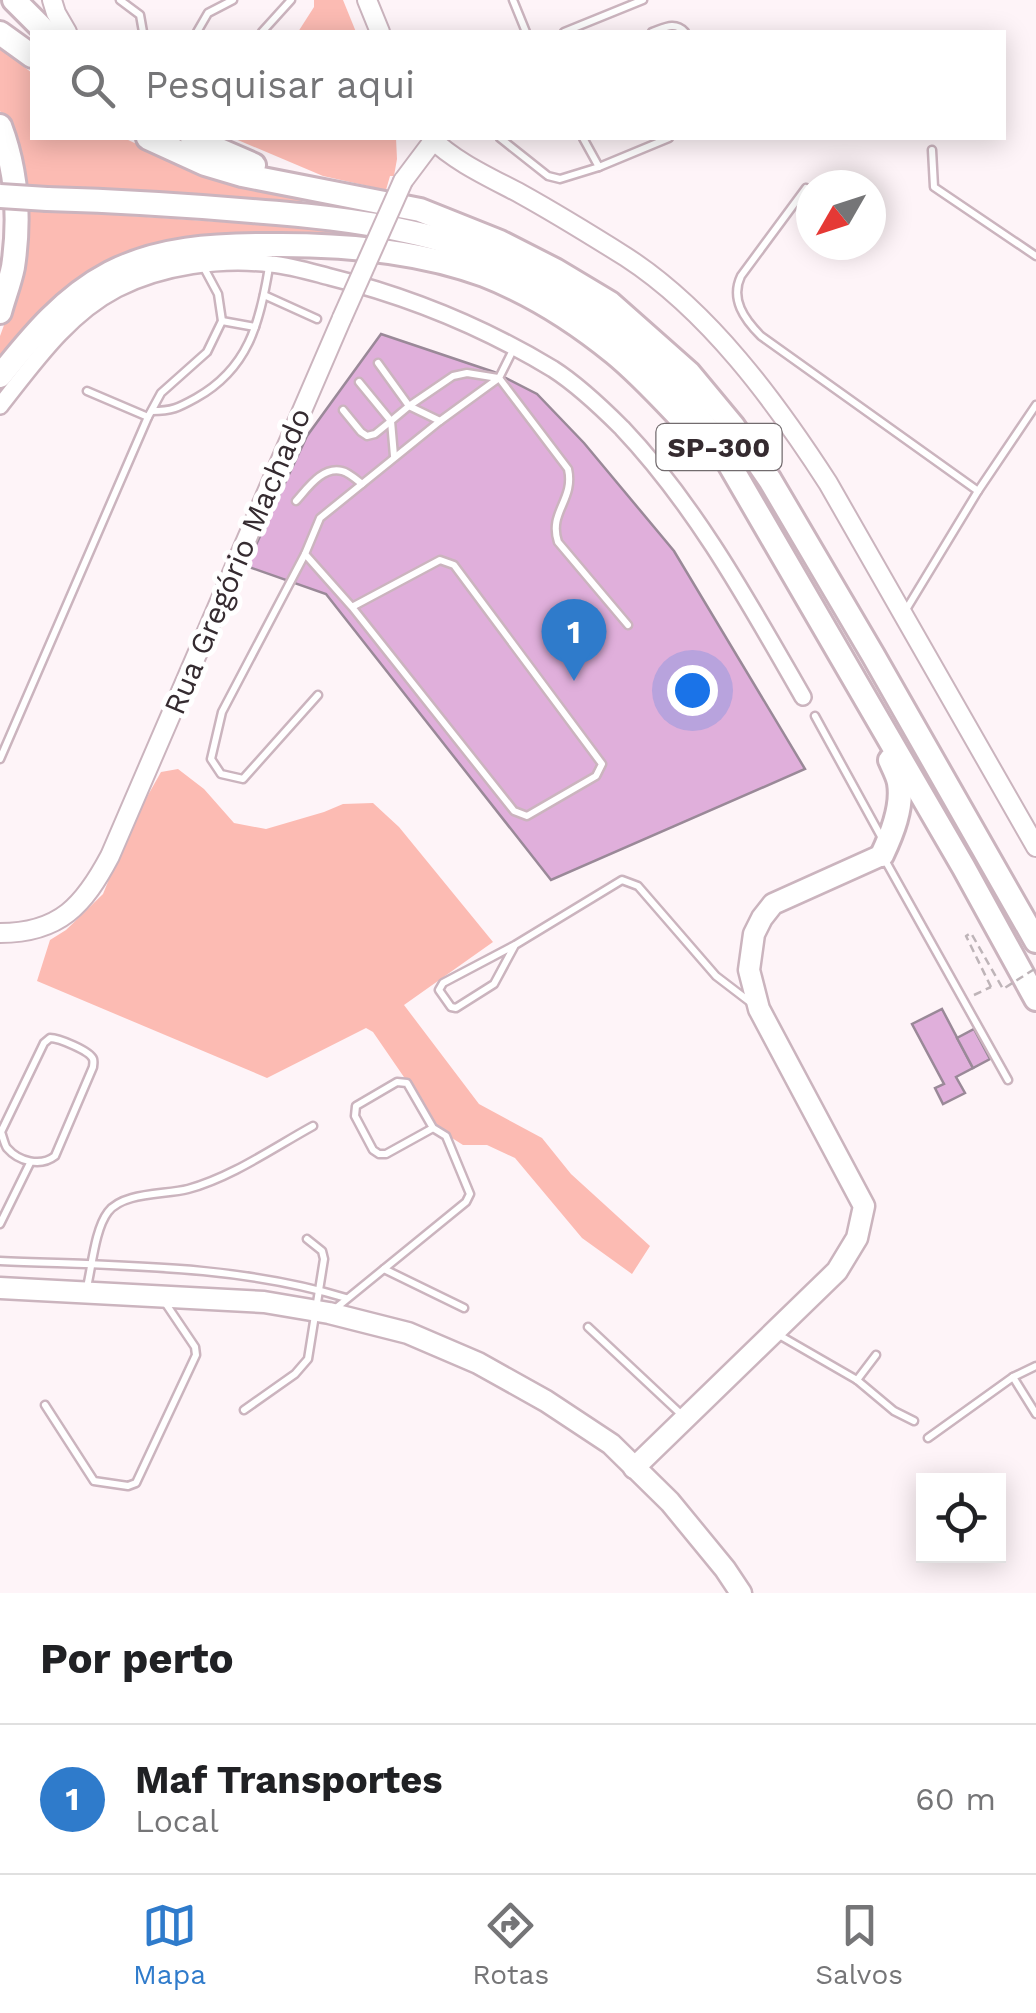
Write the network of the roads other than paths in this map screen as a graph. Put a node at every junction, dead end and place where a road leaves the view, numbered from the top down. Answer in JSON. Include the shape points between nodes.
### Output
{"nodes":[{"id":1,"x":14,"y":0,"type":"edge"},
{"id":2,"x":52,"y":0,"type":"edge"},
{"id":3,"x":120,"y":0,"type":"edge"},
{"id":4,"x":233,"y":0,"type":"edge"},
{"id":5,"x":290,"y":0,"type":"edge"},
{"id":6,"x":367,"y":0,"type":"edge"},
{"id":7,"x":513,"y":0,"type":"edge"},
{"id":8,"x":643,"y":0,"type":"edge"},
{"id":9,"x":44,"y":30,"type":"edge"},
{"id":10,"x":66,"y":30,"type":"edge"},
{"id":11,"x":143,"y":30,"type":"edge"},
{"id":12,"x":197,"y":30,"type":"edge"},
{"id":13,"x":264,"y":30,"type":"edge"},
{"id":14,"x":379,"y":30,"type":"edge"},
{"id":15,"x":525,"y":30,"type":"edge"},
{"id":16,"x":569,"y":30,"type":"edge"},
{"id":17,"x":658,"y":30,"type":"edge"},
{"id":18,"x":683,"y":30,"type":"edge"},
{"id":19,"x":0,"y":33,"type":"edge"},
{"id":20,"x":30,"y":55,"type":"edge"},
{"id":21,"x":0,"y":126,"type":"edge"},
{"id":22,"x":152,"y":140,"type":"edge"},
{"id":23,"x":197,"y":140,"type":"edge"},
{"id":24,"x":431,"y":140,"type":"edge"},
{"id":25,"x":433,"y":140,"type":"edge"},
{"id":26,"x":503,"y":140,"type":"edge"},
{"id":27,"x":584,"y":140,"type":"edge"},
{"id":28,"x":661,"y":140,"type":"edge"},
{"id":29,"x":932,"y":150,"type":"dead end"},
{"id":30,"x":599,"y":167,"type":"junction"},
{"id":31,"x":0,"y":196,"type":"edge"},
{"id":32,"x":357,"y":198,"type":"junction"},
{"id":33,"x":796,"y":202,"type":"edge"},
{"id":34,"x":1036,"y":256,"type":"edge"},
{"id":35,"x":270,"y":264,"type":"junction"},
{"id":36,"x":203,"y":265,"type":"junction"},
{"id":37,"x":264,"y":295,"type":"junction"},
{"id":38,"x":0,"y":312,"type":"edge"},
{"id":39,"x":317,"y":319,"type":"dead end"},
{"id":40,"x":222,"y":320,"type":"junction"},
{"id":41,"x":256,"y":327,"type":"junction"},
{"id":42,"x":514,"y":349,"type":"junction"},
{"id":43,"x":378,"y":363,"type":"dead end"},
{"id":44,"x":0,"y":376,"type":"edge"},
{"id":45,"x":499,"y":378,"type":"junction"},
{"id":46,"x":360,"y":382,"type":"dead end"},
{"id":47,"x":87,"y":391,"type":"dead end"},
{"id":48,"x":1036,"y":405,"type":"edge"},
{"id":49,"x":0,"y":406,"type":"edge"},
{"id":50,"x":410,"y":406,"type":"junction"},
{"id":51,"x":343,"y":410,"type":"dead end"},
{"id":52,"x":150,"y":414,"type":"junction"},
{"id":53,"x":390,"y":421,"type":"junction"},
{"id":54,"x":440,"y":421,"type":"junction"},
{"id":55,"x":394,"y":458,"type":"junction"},
{"id":56,"x":362,"y":484,"type":"junction"},
{"id":57,"x":743,"y":490,"type":"junction"},
{"id":58,"x":978,"y":491,"type":"junction"},
{"id":59,"x":296,"y":502,"type":"dead end"},
{"id":60,"x":305,"y":554,"type":"junction"},
{"id":61,"x":352,"y":608,"type":"junction"},
{"id":62,"x":904,"y":614,"type":"junction"},
{"id":63,"x":628,"y":625,"type":"dead end"},
{"id":64,"x":845,"y":661,"type":"junction"},
{"id":65,"x":318,"y":694,"type":"dead end"},
{"id":66,"x":803,"y":696,"type":"dead end"},
{"id":67,"x":815,"y":716,"type":"dead end"},
{"id":68,"x":0,"y":759,"type":"edge"},
{"id":69,"x":1036,"y":847,"type":"edge"},
{"id":70,"x":884,"y":850,"type":"junction"},
{"id":71,"x":0,"y":933,"type":"edge"},
{"id":72,"x":1036,"y":941,"type":"edge"},
{"id":73,"x":514,"y":945,"type":"junction"},
{"id":74,"x":1036,"y":1000,"type":"edge"},
{"id":75,"x":759,"y":1009,"type":"junction"},
{"id":76,"x":1008,"y":1080,"type":"dead end"},
{"id":77,"x":312,"y":1126,"type":"dead end"},
{"id":78,"x":433,"y":1128,"type":"junction"},
{"id":79,"x":30,"y":1163,"type":"junction"},
{"id":80,"x":0,"y":1224,"type":"edge"},
{"id":81,"x":307,"y":1239,"type":"dead end"},
{"id":82,"x":0,"y":1261,"type":"edge"},
{"id":83,"x":92,"y":1265,"type":"junction"},
{"id":84,"x":384,"y":1269,"type":"junction"},
{"id":85,"x":0,"y":1288,"type":"edge"},
{"id":86,"x":86,"y":1293,"type":"junction"},
{"id":87,"x":160,"y":1296,"type":"junction"},
{"id":88,"x":348,"y":1298,"type":"junction"},
{"id":89,"x":321,"y":1305,"type":"junction"},
{"id":90,"x":464,"y":1308,"type":"dead end"},
{"id":91,"x":588,"y":1327,"type":"dead end"},
{"id":92,"x":774,"y":1332,"type":"junction"},
{"id":93,"x":876,"y":1355,"type":"dead end"},
{"id":94,"x":1036,"y":1366,"type":"edge"},
{"id":95,"x":1013,"y":1377,"type":"junction"},
{"id":96,"x":857,"y":1380,"type":"junction"},
{"id":97,"x":45,"y":1406,"type":"dead end"},
{"id":98,"x":244,"y":1410,"type":"dead end"},
{"id":99,"x":1036,"y":1414,"type":"edge"},
{"id":100,"x":686,"y":1418,"type":"junction"},
{"id":101,"x":914,"y":1420,"type":"dead end"},
{"id":102,"x":928,"y":1438,"type":"dead end"},
{"id":103,"x":634,"y":1468,"type":"junction"},
{"id":104,"x":740,"y":1593,"type":"edge"}],
"edges":[{"from":1,"to":9,"type":"highway"},
{"from":2,"to":10,"type":"main road"},
{"from":3,"to":11,"type":"lane","via":[[140,15]]},
{"from":4,"to":12,"type":"lane","via":[[208,13]]},
{"from":5,"to":13,"type":"lane"},
{"from":6,"to":14,"type":"main road"},
{"from":7,"to":15,"type":"lane"},
{"from":8,"to":16,"type":"lane"},
{"from":17,"to":18,"type":"lane"},
{"from":19,"to":20,"type":"highway"},
{"from":21,"to":38,"type":"highway","via":[[15,179],[16,212],[13,268]]},
{"from":22,"to":32,"type":"highway","number":"SP-300","via":[[242,175]]},
{"from":23,"to":32,"type":"highway"},
{"from":24,"to":71,"type":"main road","name":"Rua Gregório Machado","bridge":true,"via":[[403,181],[93,889],[58,920]]},
{"from":25,"to":62,"type":"main road","via":[[631,261],[692,311],[790,425]]},
{"from":26,"to":30,"type":"lane","via":[[548,176]]},
{"from":27,"to":30,"type":"lane"},
{"from":28,"to":30,"type":"lane"},
{"from":29,"to":34,"type":"lane","via":[[934,187]]},
{"from":31,"to":57,"type":"highway","number":"SP-300","bridge":true,"via":[[331,218],[414,232],[488,257],[547,286],[636,349],[713,436]]},
{"from":32,"to":72,"type":"highway","number":"SP-300","via":[[420,210],[555,270],[610,304],[689,373],[770,480]]},
{"from":33,"to":58,"type":"lane","via":[[741,276],[738,305],[761,336]]},
{"from":35,"to":36,"type":"street"},
{"from":35,"to":37,"type":"lane"},
{"from":35,"to":42,"type":"street","via":[[380,291],[446,314]]},
{"from":36,"to":40,"type":"lane"},
{"from":36,"to":49,"type":"street","via":[[157,274],[96,301],[54,338]]},
{"from":37,"to":39,"type":"lane"},
{"from":37,"to":41,"type":"lane"},
{"from":40,"to":41,"type":"lane"},
{"from":40,"to":52,"type":"lane","via":[[207,352],[161,393]]},
{"from":41,"to":52,"type":"lane","via":[[225,378],[173,411]]},
{"from":42,"to":45,"type":"lane"},
{"from":42,"to":66,"type":"street","via":[[590,397],[648,458],[735,580]]},
{"from":43,"to":50,"type":"lane"},
{"from":44,"to":57,"type":"highway","via":[[63,305],[142,260],[262,244],[354,248],[483,275],[582,329],[650,386]]},
{"from":45,"to":50,"type":"lane","via":[[453,376]]},
{"from":45,"to":54,"type":"lane"},
{"from":45,"to":63,"type":"lane","via":[[568,469],[571,482],[554,528],[558,542]]},
{"from":46,"to":53,"type":"lane"},
{"from":47,"to":52,"type":"lane"},
{"from":48,"to":58,"type":"lane"},
{"from":50,"to":53,"type":"lane"},
{"from":50,"to":54,"type":"lane"},
{"from":51,"to":53,"type":"lane","via":[[367,436]]},
{"from":52,"to":68,"type":"lane"},
{"from":53,"to":55,"type":"lane"},
{"from":54,"to":55,"type":"lane"},
{"from":55,"to":56,"type":"lane"},
{"from":56,"to":59,"type":"lane","via":[[330,471]]},
{"from":56,"to":60,"type":"lane","via":[[320,518]]},
{"from":57,"to":64,"type":"highway","number":"SP-300"},
{"from":58,"to":62,"type":"lane"},
{"from":60,"to":61,"type":"lane"},
{"from":60,"to":65,"type":"lane","via":[[222,712],[211,759],[221,774],[243,779]]},
{"from":61,"to":61,"type":"lane","via":[[514,811],[527,816],[596,776],[602,764],[454,564],[440,560]]},
{"from":62,"to":69,"type":"main road"},
{"from":64,"to":70,"type":"highway","via":[[900,782]]},
{"from":64,"to":74,"type":"highway","number":"SP-300"},
{"from":67,"to":70,"type":"lane"},
{"from":70,"to":75,"type":"main road","via":[[773,904],[754,934],[749,970]]},
{"from":70,"to":76,"type":"lane"},
{"from":73,"to":73,"type":"lane","via":[[442,983],[439,990],[451,1007],[494,984]]},
{"from":73,"to":75,"type":"lane","via":[[622,880],[638,886],[716,976]]},
{"from":75,"to":92,"type":"main road","via":[[864,1206],[857,1238],[837,1271]]},
{"from":77,"to":83,"type":"lane","via":[[217,1179],[120,1201],[106,1214]]},
{"from":78,"to":78,"type":"lane","via":[[404,1082],[354,1109],[379,1154]]},
{"from":78,"to":84,"type":"lane","via":[[446,1136],[470,1194]]},
{"from":79,"to":79,"type":"lane","via":[[6,1148],[1,1132],[44,1043],[58,1038],[91,1055],[93,1068],[55,1156]]},
{"from":79,"to":80,"type":"lane"},
{"from":81,"to":89,"type":"lane","via":[[324,1258]]},
{"from":82,"to":83,"type":"lane"},
{"from":83,"to":86,"type":"lane"},
{"from":83,"to":89,"type":"lane","via":[[221,1272]]},
{"from":84,"to":88,"type":"lane"},
{"from":84,"to":90,"type":"lane"},
{"from":85,"to":86,"type":"main road"},
{"from":86,"to":87,"type":"main road"},
{"from":87,"to":89,"type":"main road"},
{"from":87,"to":97,"type":"lane","via":[[196,1356],[136,1483],[94,1481]]},
{"from":88,"to":89,"type":"lane"},
{"from":88,"to":89,"type":"lane"},
{"from":89,"to":98,"type":"lane","via":[[308,1359]]},
{"from":89,"to":103,"type":"main road","via":[[478,1363],[611,1444]]},
{"from":91,"to":100,"type":"lane"},
{"from":92,"to":96,"type":"lane"},
{"from":92,"to":100,"type":"main road"},
{"from":93,"to":96,"type":"lane"},
{"from":94,"to":95,"type":"lane"},
{"from":95,"to":99,"type":"lane"},
{"from":95,"to":102,"type":"lane"},
{"from":96,"to":101,"type":"lane"},
{"from":100,"to":103,"type":"main road"},
{"from":103,"to":104,"type":"main road","via":[[670,1502]]}]}
